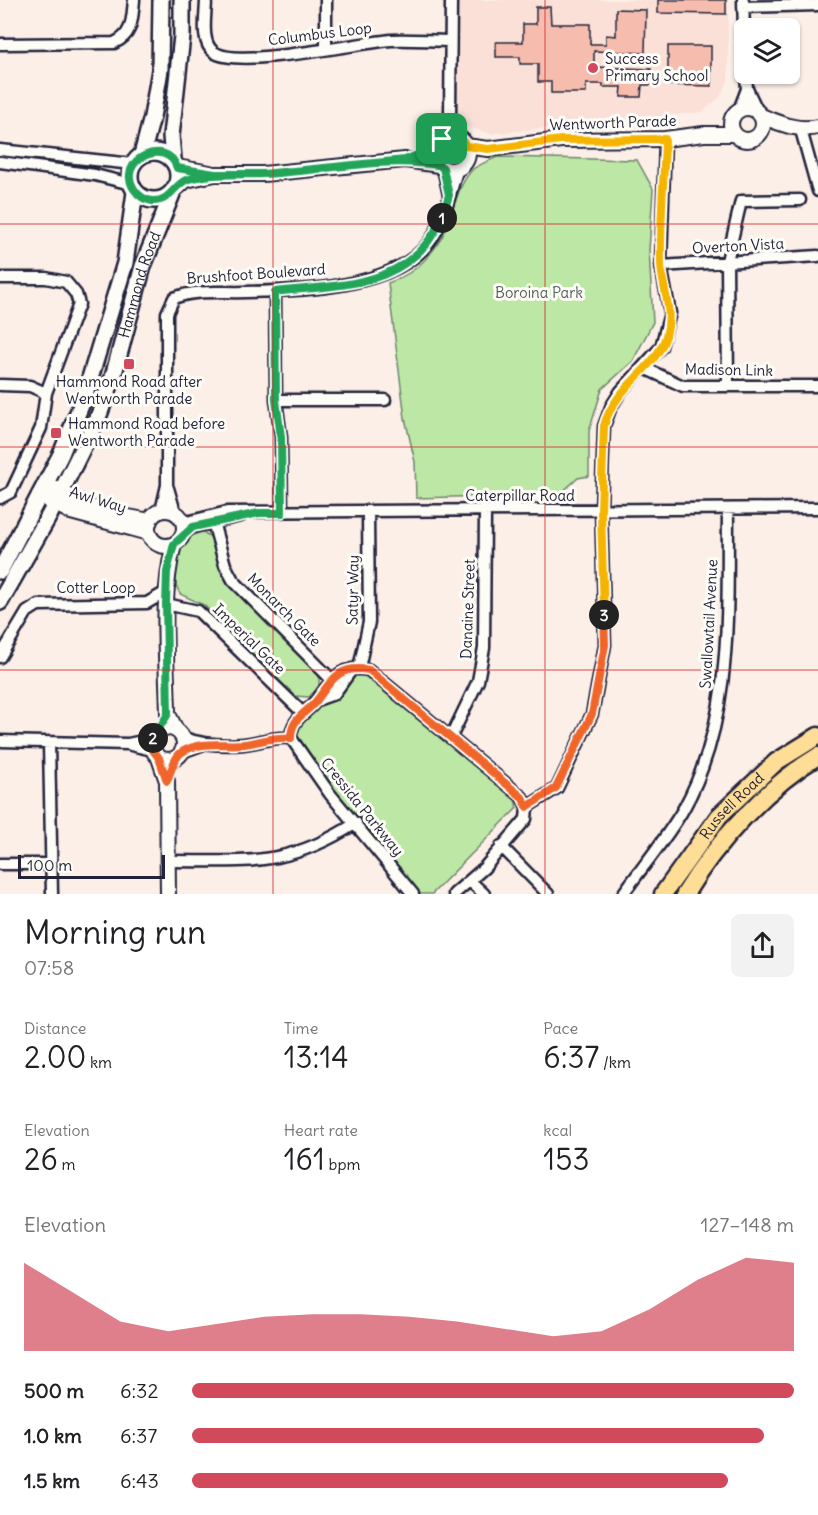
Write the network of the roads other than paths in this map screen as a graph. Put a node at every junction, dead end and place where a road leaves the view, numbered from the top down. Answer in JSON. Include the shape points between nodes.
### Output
{"nodes":[{"id":1,"x":134,"y":0,"type":"edge"},
{"id":2,"x":161,"y":0,"type":"edge"},
{"id":3,"x":182,"y":0,"type":"edge"},
{"id":4,"x":206,"y":0,"type":"edge"},
{"id":5,"x":326,"y":0,"type":"edge"},
{"id":6,"x":451,"y":0,"type":"edge"},
{"id":7,"x":743,"y":4,"type":"edge"},
{"id":8,"x":818,"y":5,"type":"edge"},
{"id":9,"x":450,"y":41,"type":"junction"},
{"id":10,"x":0,"y":44,"type":"edge"},
{"id":11,"x":326,"y":48,"type":"junction"},
{"id":12,"x":747,"y":84,"type":"edge"},
{"id":13,"x":747,"y":89,"type":"junction"},
{"id":14,"x":736,"y":114,"type":"junction"},
{"id":15,"x":759,"y":114,"type":"junction"},
{"id":16,"x":450,"y":117,"type":"junction"},
{"id":17,"x":818,"y":127,"type":"edge"},
{"id":18,"x":795,"y":129,"type":"junction"},
{"id":19,"x":704,"y":134,"type":"junction"},
{"id":20,"x":735,"y":134,"type":"junction"},
{"id":21,"x":759,"y":135,"type":"junction"},
{"id":22,"x":665,"y":139,"type":"junction"},
{"id":23,"x":439,"y":143,"type":"junction"},
{"id":24,"x":0,"y":150,"type":"edge"},
{"id":25,"x":462,"y":153,"type":"junction"},
{"id":26,"x":138,"y":160,"type":"junction"},
{"id":27,"x":405,"y":160,"type":"junction"},
{"id":28,"x":0,"y":162,"type":"edge"},
{"id":29,"x":175,"y":163,"type":"junction"},
{"id":30,"x":441,"y":166,"type":"junction"},
{"id":31,"x":215,"y":174,"type":"junction"},
{"id":32,"x":133,"y":188,"type":"junction"},
{"id":33,"x":174,"y":191,"type":"junction"},
{"id":34,"x":818,"y":191,"type":"edge"},
{"id":35,"x":449,"y":195,"type":"junction"},
{"id":36,"x":800,"y":200,"type":"dead end"},
{"id":37,"x":818,"y":256,"type":"edge"},
{"id":38,"x":727,"y":261,"type":"junction"},
{"id":39,"x":661,"y":266,"type":"junction"},
{"id":40,"x":0,"y":278,"type":"edge"},
{"id":41,"x":275,"y":292,"type":"junction"},
{"id":42,"x":644,"y":368,"type":"junction"},
{"id":43,"x":0,"y":385,"type":"edge"},
{"id":44,"x":728,"y":386,"type":"junction"},
{"id":45,"x":818,"y":386,"type":"edge"},
{"id":46,"x":46,"y":393,"type":"junction"},
{"id":47,"x":276,"y":400,"type":"junction"},
{"id":48,"x":385,"y":400,"type":"dead end"},
{"id":49,"x":42,"y":490,"type":"junction"},
{"id":50,"x":58,"y":497,"type":"junction"},
{"id":51,"x":0,"y":498,"type":"edge"},
{"id":52,"x":818,"y":508,"type":"edge"},
{"id":53,"x":728,"y":509,"type":"junction"},
{"id":54,"x":601,"y":510,"type":"junction"},
{"id":55,"x":485,"y":511,"type":"junction"},
{"id":56,"x":368,"y":512,"type":"junction"},
{"id":57,"x":259,"y":513,"type":"junction"},
{"id":58,"x":282,"y":513,"type":"junction"},
{"id":59,"x":213,"y":522,"type":"junction"},
{"id":60,"x":175,"y":525,"type":"junction"},
{"id":61,"x":152,"y":532,"type":"junction"},
{"id":62,"x":0,"y":571,"type":"edge"},
{"id":63,"x":167,"y":572,"type":"junction"},
{"id":64,"x":0,"y":602,"type":"edge"},
{"id":65,"x":147,"y":603,"type":"junction"},
{"id":66,"x":166,"y":604,"type":"junction"},
{"id":67,"x":0,"y":657,"type":"edge"},
{"id":68,"x":356,"y":669,"type":"junction"},
{"id":69,"x":331,"y":679,"type":"junction"},
{"id":70,"x":317,"y":700,"type":"junction"},
{"id":71,"x":303,"y":713,"type":"junction"},
{"id":72,"x":168,"y":714,"type":"junction"},
{"id":73,"x":818,"y":736,"type":"edge"},
{"id":74,"x":451,"y":737,"type":"junction"},
{"id":75,"x":291,"y":738,"type":"junction"},
{"id":76,"x":0,"y":741,"type":"edge"},
{"id":77,"x":49,"y":743,"type":"junction"},
{"id":78,"x":156,"y":744,"type":"junction"},
{"id":79,"x":179,"y":744,"type":"junction"},
{"id":80,"x":818,"y":756,"type":"edge"},
{"id":81,"x":167,"y":781,"type":"junction"},
{"id":82,"x":527,"y":807,"type":"junction"},
{"id":83,"x":356,"y":823,"type":"junction"},
{"id":84,"x":501,"y":846,"type":"junction"},
{"id":85,"x":489,"y":860,"type":"junction"},
{"id":86,"x":168,"y":861,"type":"junction"},
{"id":87,"x":0,"y":864,"type":"edge"},
{"id":88,"x":51,"y":864,"type":"junction"},
{"id":89,"x":470,"y":880,"type":"junction"},
{"id":90,"x":52,"y":894,"type":"edge"},
{"id":91,"x":168,"y":894,"type":"edge"},
{"id":92,"x":413,"y":894,"type":"edge"},
{"id":93,"x":447,"y":894,"type":"edge"},
{"id":94,"x":454,"y":894,"type":"edge"},
{"id":95,"x":484,"y":894,"type":"edge"},
{"id":96,"x":548,"y":894,"type":"edge"},
{"id":97,"x":623,"y":894,"type":"edge"},
{"id":98,"x":663,"y":894,"type":"edge"},
{"id":99,"x":685,"y":894,"type":"edge"}],
"edges":[{"from":1,"to":10,"type":"street","via":[[132,27],[125,39],[114,43]]},
{"from":2,"to":26,"type":"main road","name":"Hammond Road","via":[[160,70],[152,117]]},
{"from":3,"to":29,"type":"main road","name":"Hammond Road","via":[[171,136]]},
{"from":4,"to":11,"type":"street","name":"Columbus Loop","via":[[206,40],[212,52],[223,57],[282,56]]},
{"from":5,"to":11,"type":"street"},
{"from":6,"to":9,"type":"street"},
{"from":7,"to":8,"type":"street"},
{"from":9,"to":11,"type":"street","name":"Columbus Loop","via":[[393,40]]},
{"from":9,"to":16,"type":"street"},
{"from":12,"to":13,"type":"street"},
{"from":13,"to":14,"type":"street"},
{"from":13,"to":15,"type":"street"},
{"from":14,"to":15,"type":"street","via":[[749,109]]},
{"from":14,"to":19,"type":"street","name":"Wentworth Parade"},
{"from":14,"to":20,"type":"street"},
{"from":15,"to":18,"type":"street"},
{"from":15,"to":21,"type":"street","via":[[763,125]]},
{"from":16,"to":23,"type":"street"},
{"from":16,"to":25,"type":"street"},
{"from":17,"to":18,"type":"street"},
{"from":18,"to":21,"type":"street"},
{"from":18,"to":34,"type":"street"},
{"from":19,"to":20,"type":"street","name":"Wentworth Parade"},
{"from":19,"to":22,"type":"street","name":"Wentworth Parade"},
{"from":20,"to":21,"type":"street","via":[[744,140]]},
{"from":22,"to":25,"type":"street","name":"Wentworth Parade","via":[[561,140]]},
{"from":22,"to":39,"type":"street"},
{"from":23,"to":25,"type":"street"},
{"from":23,"to":27,"type":"street"},
{"from":23,"to":30,"type":"street","via":[[435,157]]},
{"from":24,"to":26,"type":"street"},
{"from":25,"to":30,"type":"street"},
{"from":25,"to":35,"type":"street","name":"Brushfoot Boulevard"},
{"from":26,"to":29,"type":"main road","via":[[155,152]]},
{"from":26,"to":32,"type":"main road","name":"Hammond Road","via":[[130,176]]},
{"from":27,"to":30,"type":"street"},
{"from":27,"to":31,"type":"street","via":[[263,174]]},
{"from":28,"to":32,"type":"street","via":[[95,175]]},
{"from":29,"to":31,"type":"street"},
{"from":29,"to":33,"type":"main road","name":"Hammond Road"},
{"from":30,"to":35,"type":"street"},
{"from":31,"to":33,"type":"street","via":[[186,180]]},
{"from":32,"to":33,"type":"main road","via":[[153,201]]},
{"from":32,"to":49,"type":"main road","name":"Hammond Road","via":[[125,263],[108,326],[84,398]]},
{"from":33,"to":50,"type":"main road","name":"Hammond Road","via":[[143,266],[99,415]]},
{"from":35,"to":41,"type":"street","name":"Brushfoot Boulevard","via":[[431,239],[420,254],[402,267],[362,281]]},
{"from":36,"to":38,"type":"street","via":[[741,201]]},
{"from":37,"to":38,"type":"street","name":"Overton Vista"},
{"from":38,"to":39,"type":"street","name":"Overton Vista"},
{"from":38,"to":44,"type":"street"},
{"from":39,"to":42,"type":"street","via":[[670,313],[661,347]]},
{"from":40,"to":46,"type":"street","via":[[66,282],[76,294],[79,304]]},
{"from":41,"to":47,"type":"street"},
{"from":41,"to":60,"type":"street","name":"Brushfoot Boulevard","via":[[189,292],[174,298],[167,313],[167,485]]},
{"from":42,"to":44,"type":"street","name":"Madison Link","via":[[678,385]]},
{"from":42,"to":54,"type":"street","via":[[621,391],[607,414],[602,440]]},
{"from":43,"to":46,"type":"street","via":[[30,386]]},
{"from":44,"to":45,"type":"street","name":"Madison Link"},
{"from":46,"to":51,"type":"street","via":[[41,428],[11,492]]},
{"from":47,"to":48,"type":"street"},
{"from":47,"to":58,"type":"street","via":[[281,437]]},
{"from":49,"to":50,"type":"street","name":"Awl Way"},
{"from":49,"to":62,"type":"main road","name":"Hammond Road"},
{"from":50,"to":61,"type":"street","name":"Awl Way"},
{"from":50,"to":64,"type":"main road","name":"Hammond Road"},
{"from":52,"to":53,"type":"street","name":"Caterpillar Road"},
{"from":53,"to":54,"type":"street","name":"Caterpillar Road"},
{"from":53,"to":97,"type":"street","name":"Swallowtail Avenue","via":[[728,616],[723,683],[706,757],[683,809]]},
{"from":54,"to":55,"type":"street","name":"Caterpillar Road"},
{"from":54,"to":82,"type":"street","via":[[605,645],[592,714],[556,788]]},
{"from":55,"to":56,"type":"street","name":"Caterpillar Road"},
{"from":55,"to":74,"type":"street","name":"Danaine Street","via":[[484,648],[478,681]]},
{"from":56,"to":58,"type":"street","name":"Caterpillar Road"},
{"from":56,"to":68,"type":"street","name":"Satyr Way","via":[[369,622]]},
{"from":57,"to":58,"type":"street","name":"Caterpillar Road"},
{"from":57,"to":59,"type":"street","name":"Caterpillar Road"},
{"from":57,"to":60,"type":"street","name":"Caterpillar Road","via":[[227,512]]},
{"from":59,"to":60,"type":"street","name":"Caterpillar Road","via":[[193,527]]},
{"from":59,"to":69,"type":"street","name":"Monarch Gate","via":[[232,580]]},
{"from":60,"to":61,"type":"street"},
{"from":60,"to":61,"type":"street","name":"Awl Way","via":[[165,546]]},
{"from":60,"to":63,"type":"street"},
{"from":61,"to":63,"type":"street"},
{"from":63,"to":66,"type":"street"},
{"from":65,"to":66,"type":"street","name":"Cotter Loop"},
{"from":65,"to":66,"type":"street","name":"Cotter Loop"},
{"from":65,"to":67,"type":"street","name":"Cotter Loop","via":[[38,605],[27,612]]},
{"from":66,"to":71,"type":"street","name":"Imperial Gate","via":[[198,611]]},
{"from":66,"to":72,"type":"street"},
{"from":68,"to":69,"type":"street"},
{"from":68,"to":70,"type":"street","via":[[334,694]]},
{"from":68,"to":74,"type":"street","via":[[369,670]]},
{"from":69,"to":70,"type":"street"},
{"from":70,"to":71,"type":"street"},
{"from":71,"to":75,"type":"street","via":[[296,720]]},
{"from":72,"to":78,"type":"street"},
{"from":72,"to":79,"type":"street"},
{"from":73,"to":98,"type":"main road","name":"Russell Road","via":[[776,762],[719,816]]},
{"from":74,"to":82,"type":"street","via":[[522,797]]},
{"from":75,"to":79,"type":"street","via":[[244,744]]},
{"from":75,"to":83,"type":"street","name":"Cressida Parkway","via":[[330,794]]},
{"from":76,"to":77,"type":"street"},
{"from":77,"to":78,"type":"street"},
{"from":77,"to":88,"type":"street"},
{"from":78,"to":79,"type":"street","via":[[168,760]]},
{"from":78,"to":79,"type":"street","via":[[167,728]]},
{"from":78,"to":81,"type":"street"},
{"from":79,"to":81,"type":"street"},
{"from":80,"to":99,"type":"main road","name":"Russell Road","via":[[777,786],[722,843]]},
{"from":81,"to":86,"type":"street"},
{"from":82,"to":84,"type":"street","via":[[526,819]]},
{"from":83,"to":86,"type":"street","via":[[329,841],[294,855],[261,861]]},
{"from":83,"to":92,"type":"street","name":"Cressida Parkway"},
{"from":84,"to":85,"type":"street"},
{"from":84,"to":96,"type":"street"},
{"from":85,"to":89,"type":"street"},
{"from":85,"to":93,"type":"street"},
{"from":86,"to":91,"type":"street"},
{"from":87,"to":88,"type":"street"},
{"from":88,"to":90,"type":"street"},
{"from":89,"to":94,"type":"street"},
{"from":89,"to":95,"type":"street"}]}
